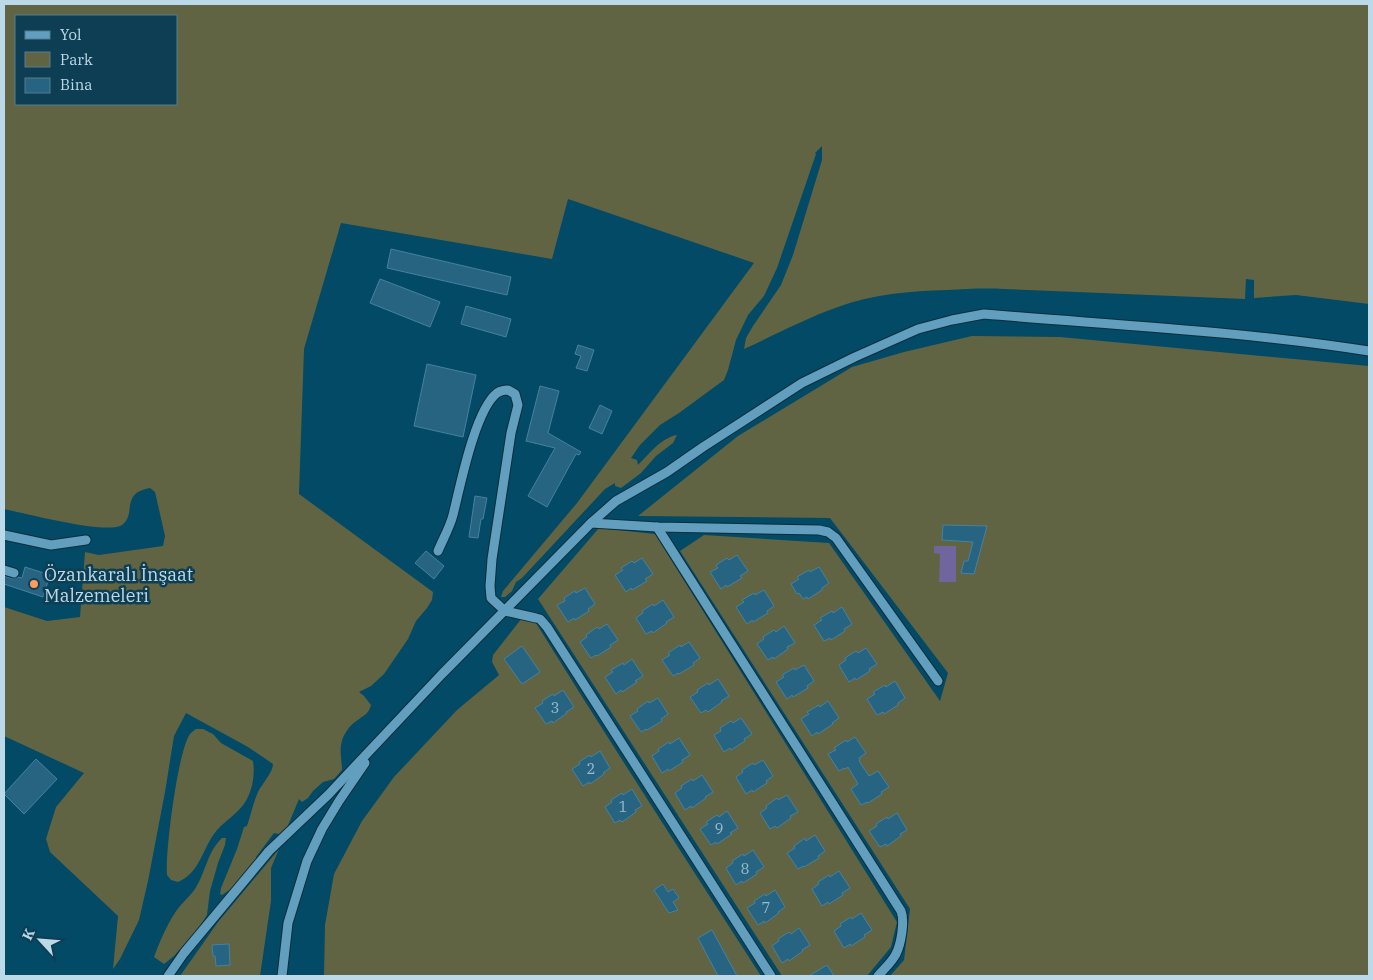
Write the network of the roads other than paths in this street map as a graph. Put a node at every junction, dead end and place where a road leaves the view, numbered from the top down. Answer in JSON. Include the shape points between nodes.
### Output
{"nodes":[{"id":1,"x":1369,"y":351,"type":"edge"},
{"id":2,"x":591,"y":523,"type":"junction"},
{"id":3,"x":657,"y":527,"type":"junction"},
{"id":4,"x":4,"y":535,"type":"edge"},
{"id":5,"x":86,"y":540,"type":"dead end"},
{"id":6,"x":438,"y":550,"type":"dead end"},
{"id":7,"x":4,"y":570,"type":"edge"},
{"id":8,"x":14,"y":573,"type":"dead end"},
{"id":9,"x":505,"y":611,"type":"junction"},
{"id":10,"x":938,"y":681,"type":"dead end"},
{"id":11,"x":387,"y":732,"type":"junction"},
{"id":12,"x":168,"y":976,"type":"edge"},
{"id":13,"x":282,"y":976,"type":"edge"},
{"id":14,"x":771,"y":976,"type":"edge"},
{"id":15,"x":878,"y":976,"type":"edge"}],
"edges":[{"from":1,"to":2,"type":"street","via":[[1221,332],[984,314],[952,320],[918,329],[802,383],[667,472],[616,501]]},
{"from":2,"to":3,"type":"street"},
{"from":2,"to":9,"type":"street"},
{"from":3,"to":10,"type":"street","via":[[828,532],[836,538]]},
{"from":3,"to":15,"type":"street","via":[[901,911],[903,919],[898,948]]},
{"from":4,"to":5,"type":"street","via":[[51,545]]},
{"from":6,"to":9,"type":"street","via":[[452,518],[468,453],[487,404],[498,392],[508,390],[516,394],[518,405],[511,433],[490,586],[491,598]]},
{"from":7,"to":8,"type":"street"},
{"from":9,"to":11,"type":"street"},
{"from":9,"to":14,"type":"street","via":[[540,619],[547,627]]},
{"from":11,"to":12,"type":"street","via":[[269,851]]},
{"from":11,"to":13,"type":"street","via":[[338,801],[307,861],[288,923]]}]}
